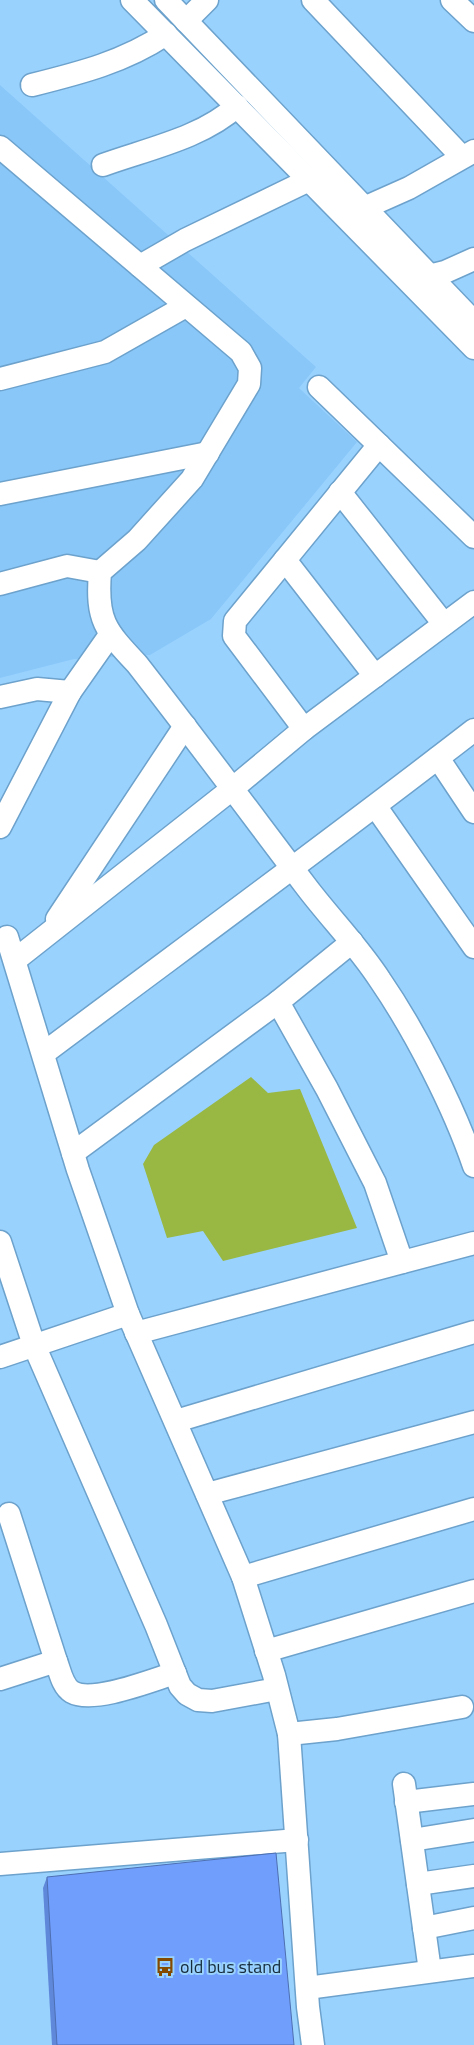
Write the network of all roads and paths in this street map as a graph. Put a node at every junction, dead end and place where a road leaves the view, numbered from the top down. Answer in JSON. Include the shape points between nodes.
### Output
{"nodes":[{"id":1,"x":132,"y":0,"type":"edge"},
{"id":2,"x":166,"y":0,"type":"edge"},
{"id":3,"x":207,"y":0,"type":"edge"},
{"id":4,"x":313,"y":0,"type":"edge"},
{"id":5,"x":452,"y":0,"type":"edge"},
{"id":6,"x":186,"y":21,"type":"junction"},
{"id":7,"x":474,"y":21,"type":"edge"},
{"id":8,"x":166,"y":34,"type":"junction"},
{"id":9,"x":32,"y":86,"type":"dead end"},
{"id":10,"x":237,"y":106,"type":"junction"},
{"id":11,"x":0,"y":147,"type":"edge"},
{"id":12,"x":468,"y":154,"type":"edge"},
{"id":13,"x":103,"y":165,"type":"dead end"},
{"id":14,"x":309,"y":180,"type":"junction"},
{"id":15,"x":364,"y":208,"type":"junction"},
{"id":16,"x":474,"y":259,"type":"edge"},
{"id":17,"x":140,"y":266,"type":"junction"},
{"id":18,"x":429,"y":276,"type":"junction"},
{"id":19,"x":186,"y":306,"type":"junction"},
{"id":20,"x":474,"y":322,"type":"edge"},
{"id":21,"x":474,"y":348,"type":"edge"},
{"id":22,"x":0,"y":379,"type":"edge"},
{"id":23,"x":319,"y":387,"type":"dead end"},
{"id":24,"x":379,"y":445,"type":"junction"},
{"id":25,"x":208,"y":453,"type":"junction"},
{"id":26,"x":340,"y":492,"type":"junction"},
{"id":27,"x":0,"y":494,"type":"edge"},
{"id":28,"x":474,"y":537,"type":"edge"},
{"id":29,"x":284,"y":560,"type":"junction"},
{"id":30,"x":100,"y":572,"type":"junction"},
{"id":31,"x":0,"y":584,"type":"edge"},
{"id":32,"x":474,"y":602,"type":"edge"},
{"id":33,"x":444,"y":624,"type":"junction"},
{"id":34,"x":110,"y":635,"type":"junction"},
{"id":35,"x":376,"y":676,"type":"junction"},
{"id":36,"x":70,"y":692,"type":"junction"},
{"id":37,"x":0,"y":697,"type":"edge"},
{"id":38,"x":185,"y":726,"type":"junction"},
{"id":39,"x":304,"y":729,"type":"junction"},
{"id":40,"x":474,"y":730,"type":"edge"},
{"id":41,"x":438,"y":758,"type":"junction"},
{"id":42,"x":232,"y":789,"type":"junction"},
{"id":43,"x":376,"y":807,"type":"junction"},
{"id":44,"x":474,"y":812,"type":"edge"},
{"id":45,"x":0,"y":827,"type":"edge"},
{"id":46,"x":292,"y":868,"type":"junction"},
{"id":47,"x":45,"y":936,"type":"junction"},
{"id":48,"x":7,"y":938,"type":"dead end"},
{"id":49,"x":352,"y":942,"type":"junction"},
{"id":50,"x":474,"y":947,"type":"edge"},
{"id":51,"x":16,"y":960,"type":"junction"},
{"id":52,"x":278,"y":1002,"type":"junction"},
{"id":53,"x":44,"y":1053,"type":"junction"},
{"id":54,"x":73,"y":1153,"type":"junction"},
{"id":55,"x":472,"y":1153,"type":"edge"},
{"id":56,"x":0,"y":1242,"type":"edge"},
{"id":57,"x":474,"y":1243,"type":"edge"},
{"id":58,"x":402,"y":1262,"type":"junction"},
{"id":59,"x":132,"y":1324,"type":"junction"},
{"id":60,"x":474,"y":1332,"type":"edge"},
{"id":61,"x":34,"y":1345,"type":"junction"},
{"id":62,"x":0,"y":1357,"type":"edge"},
{"id":63,"x":176,"y":1421,"type":"junction"},
{"id":64,"x":474,"y":1422,"type":"edge"},
{"id":65,"x":208,"y":1494,"type":"junction"},
{"id":66,"x":474,"y":1509,"type":"edge"},
{"id":67,"x":9,"y":1514,"type":"dead end"},
{"id":68,"x":243,"y":1577,"type":"junction"},
{"id":69,"x":474,"y":1591,"type":"edge"},
{"id":70,"x":266,"y":1651,"type":"junction"},
{"id":71,"x":56,"y":1661,"type":"junction"},
{"id":72,"x":175,"y":1673,"type":"junction"},
{"id":73,"x":0,"y":1679,"type":"edge"},
{"id":74,"x":277,"y":1689,"type":"junction"},
{"id":75,"x":462,"y":1707,"type":"dead end"},
{"id":76,"x":289,"y":1734,"type":"junction"},
{"id":77,"x":474,"y":1794,"type":"edge"},
{"id":78,"x":474,"y":1830,"type":"edge"},
{"id":79,"x":297,"y":1840,"type":"junction"},
{"id":80,"x":412,"y":1840,"type":"junction"},
{"id":81,"x":0,"y":1864,"type":"edge"},
{"id":82,"x":474,"y":1876,"type":"edge"},
{"id":83,"x":418,"y":1884,"type":"junction"},
{"id":84,"x":474,"y":1918,"type":"edge"},
{"id":85,"x":424,"y":1928,"type":"junction"},
{"id":86,"x":474,"y":1966,"type":"edge"},
{"id":87,"x":430,"y":1971,"type":"junction"},
{"id":88,"x":307,"y":1988,"type":"junction"},
{"id":89,"x":313,"y":2045,"type":"edge"}],
"edges":[{"from":1,"to":8,"type":"street"},
{"from":2,"to":6,"type":"street"},
{"from":3,"to":6,"type":"street"},
{"from":4,"to":12,"type":"street"},
{"from":5,"to":7,"type":"street"},
{"from":6,"to":15,"type":"street"},
{"from":8,"to":9,"type":"street","via":[[144,49],[108,65]]},
{"from":8,"to":10,"type":"street"},
{"from":10,"to":13,"type":"street","via":[[192,133]]},
{"from":10,"to":14,"type":"street"},
{"from":11,"to":17,"type":"street"},
{"from":12,"to":15,"type":"street","via":[[402,192]]},
{"from":14,"to":17,"type":"street","via":[[185,240]]},
{"from":14,"to":21,"type":"street"},
{"from":15,"to":18,"type":"street"},
{"from":16,"to":18,"type":"street"},
{"from":17,"to":19,"type":"street"},
{"from":18,"to":20,"type":"street"},
{"from":19,"to":22,"type":"street","via":[[105,352]]},
{"from":19,"to":25,"type":"street","via":[[241,352],[250,368],[249,384]]},
{"from":23,"to":24,"type":"street"},
{"from":24,"to":26,"type":"street"},
{"from":24,"to":28,"type":"street"},
{"from":25,"to":27,"type":"street"},
{"from":25,"to":30,"type":"street","via":[[192,479],[168,507]]},
{"from":26,"to":29,"type":"street"},
{"from":26,"to":33,"type":"street"},
{"from":29,"to":35,"type":"street"},
{"from":29,"to":39,"type":"street","via":[[235,621],[234,636]]},
{"from":30,"to":31,"type":"street","via":[[67,566]]},
{"from":30,"to":34,"type":"street","via":[[98,602]]},
{"from":32,"to":33,"type":"street"},
{"from":33,"to":35,"type":"street"},
{"from":34,"to":36,"type":"street"},
{"from":34,"to":38,"type":"street"},
{"from":35,"to":39,"type":"street"},
{"from":36,"to":37,"type":"street","via":[[37,689]]},
{"from":36,"to":45,"type":"street"},
{"from":38,"to":42,"type":"street"},
{"from":38,"to":47,"type":"street"},
{"from":39,"to":42,"type":"street"},
{"from":40,"to":41,"type":"street"},
{"from":41,"to":43,"type":"street"},
{"from":41,"to":44,"type":"street"},
{"from":42,"to":46,"type":"street"},
{"from":42,"to":47,"type":"street"},
{"from":43,"to":46,"type":"street"},
{"from":43,"to":50,"type":"street"},
{"from":46,"to":49,"type":"street"},
{"from":46,"to":53,"type":"street"},
{"from":47,"to":51,"type":"street"},
{"from":48,"to":51,"type":"street"},
{"from":49,"to":52,"type":"street"},
{"from":49,"to":55,"type":"street","via":[[413,1034]]},
{"from":51,"to":53,"type":"street"},
{"from":52,"to":54,"type":"street"},
{"from":52,"to":58,"type":"street","via":[[375,1183]]},
{"from":53,"to":54,"type":"street"},
{"from":54,"to":59,"type":"street"},
{"from":56,"to":61,"type":"street"},
{"from":57,"to":58,"type":"street"},
{"from":58,"to":59,"type":"street"},
{"from":59,"to":61,"type":"street"},
{"from":59,"to":63,"type":"street"},
{"from":60,"to":63,"type":"street"},
{"from":61,"to":62,"type":"street"},
{"from":61,"to":72,"type":"street"},
{"from":63,"to":65,"type":"street"},
{"from":64,"to":65,"type":"street"},
{"from":65,"to":68,"type":"street"},
{"from":66,"to":68,"type":"street"},
{"from":67,"to":71,"type":"street"},
{"from":68,"to":70,"type":"street"},
{"from":69,"to":70,"type":"street"},
{"from":70,"to":74,"type":"street"},
{"from":71,"to":72,"type":"street","via":[[64,1684],[70,1692],[82,1696],[103,1694]]},
{"from":71,"to":73,"type":"street"},
{"from":72,"to":74,"type":"street","via":[[180,1686],[198,1700],[212,1701]]},
{"from":74,"to":76,"type":"street"},
{"from":75,"to":76,"type":"street","via":[[338,1729]]},
{"from":76,"to":79,"type":"street"},
{"from":77,"to":80,"type":"street","via":[[405,1793]]},
{"from":78,"to":80,"type":"street"},
{"from":79,"to":81,"type":"street"},
{"from":79,"to":88,"type":"street"},
{"from":80,"to":83,"type":"street"},
{"from":82,"to":83,"type":"street"},
{"from":83,"to":85,"type":"street"},
{"from":84,"to":85,"type":"street"},
{"from":85,"to":87,"type":"street"},
{"from":86,"to":87,"type":"street"},
{"from":87,"to":88,"type":"street"},
{"from":88,"to":89,"type":"street"}]}
